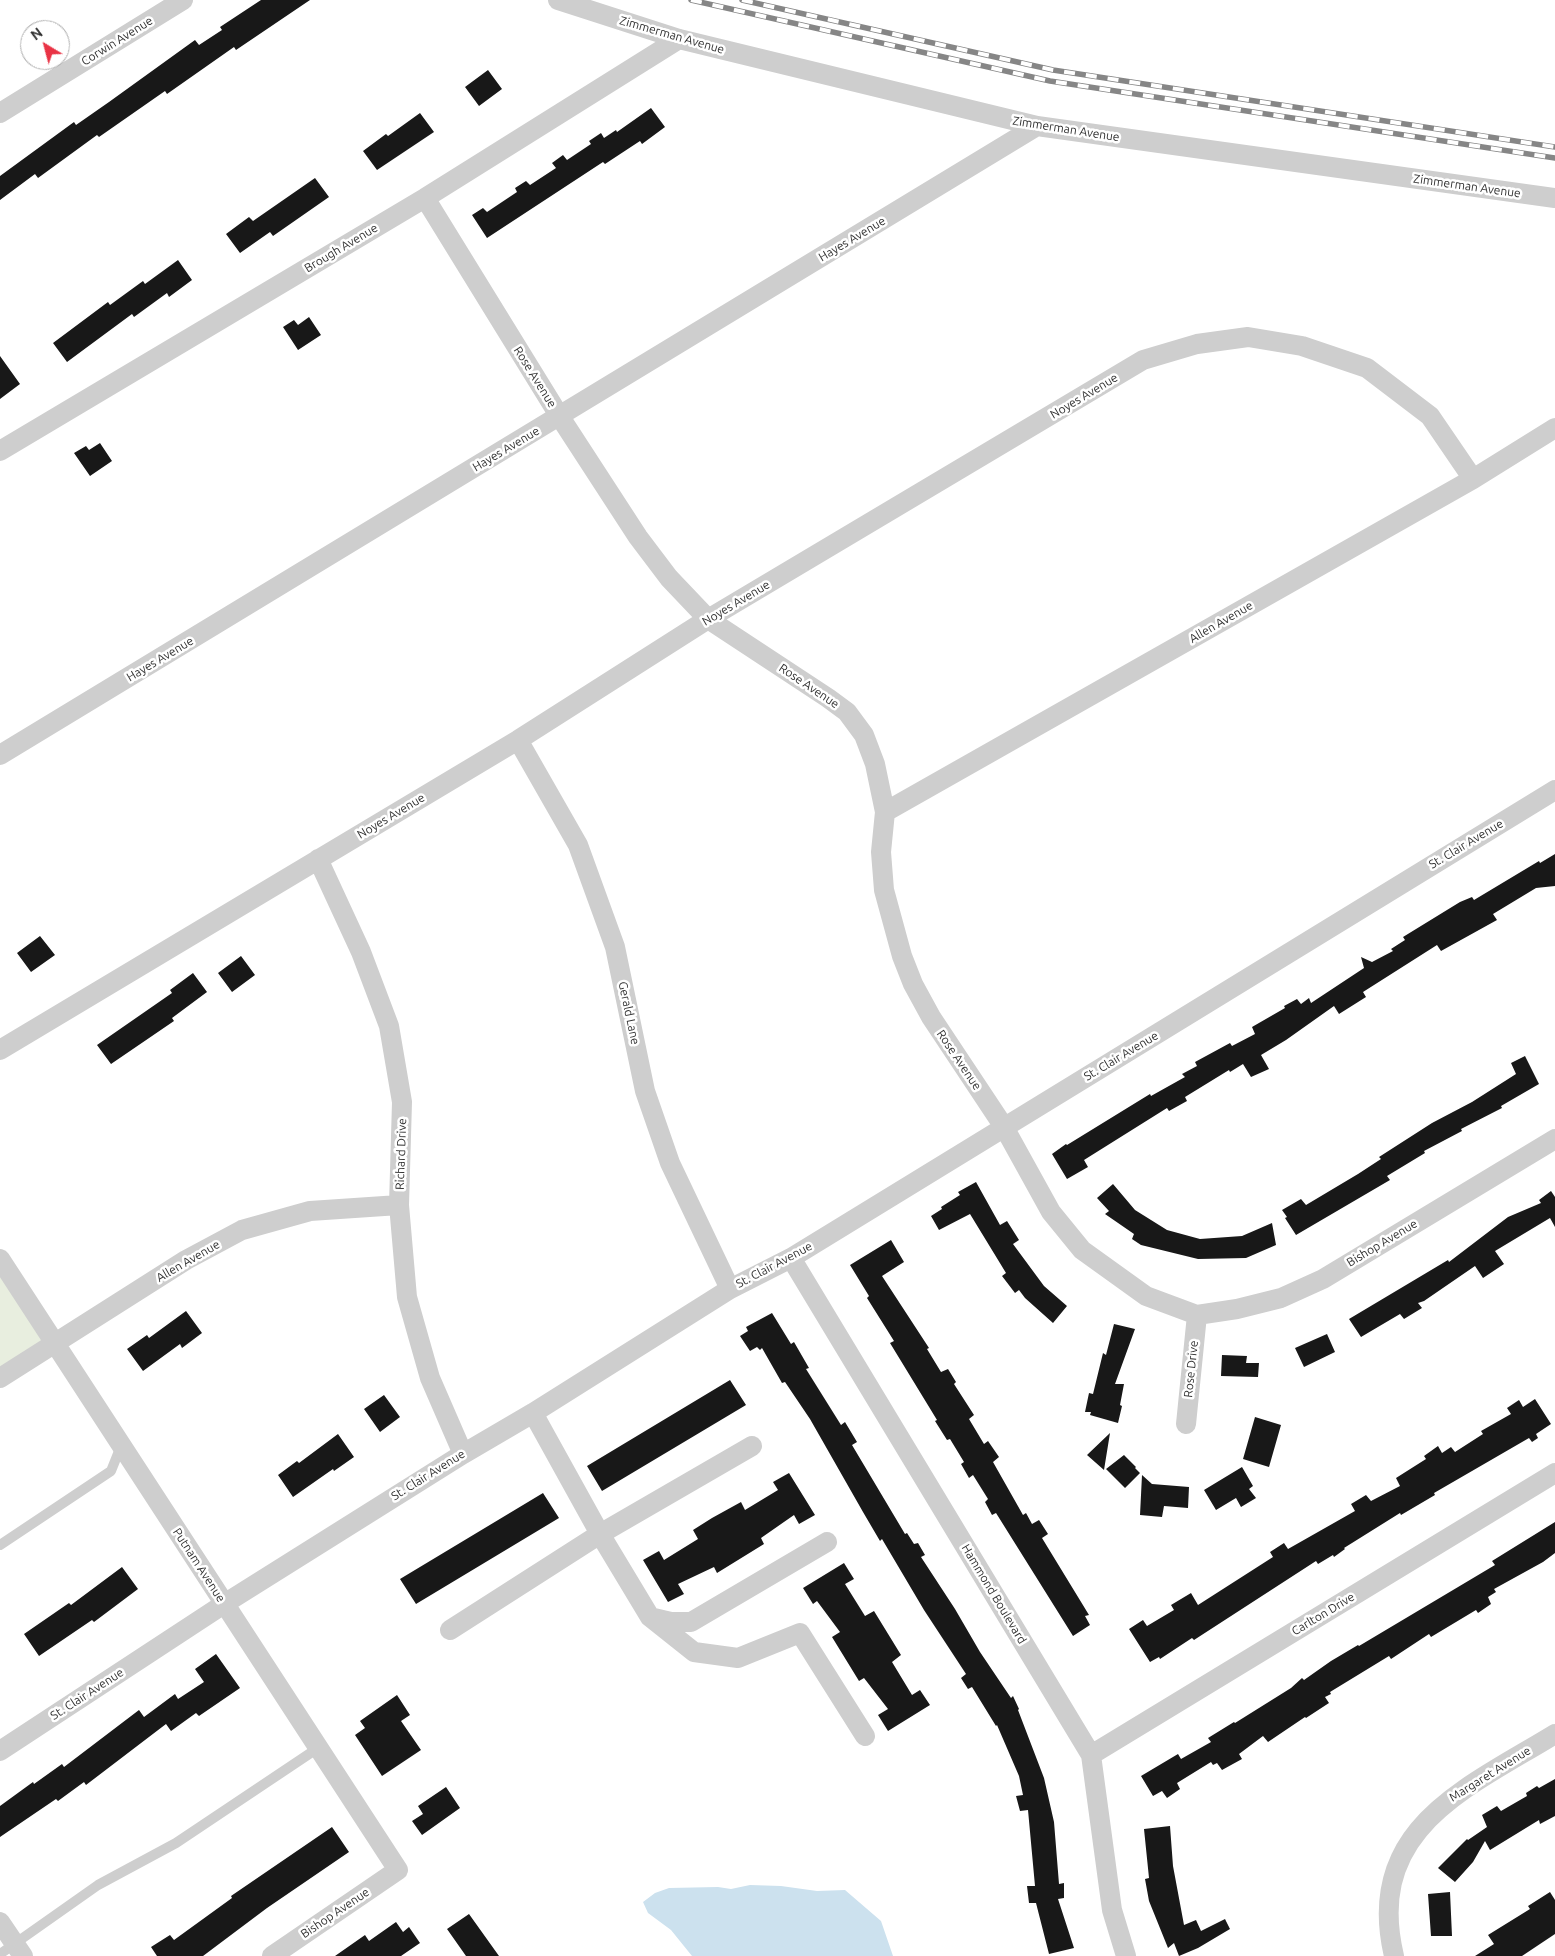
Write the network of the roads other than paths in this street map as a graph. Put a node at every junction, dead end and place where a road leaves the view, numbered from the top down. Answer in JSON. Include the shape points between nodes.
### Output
{"nodes":[{"id":1,"x":183,"y":0,"type":"edge"},
{"id":2,"x":558,"y":0,"type":"edge"},
{"id":3,"x":679,"y":39,"type":"junction"},
{"id":4,"x":0,"y":113,"type":"edge"},
{"id":5,"x":1037,"y":126,"type":"junction"},
{"id":6,"x":425,"y":198,"type":"junction"},
{"id":7,"x":1555,"y":198,"type":"edge"},
{"id":8,"x":560,"y":417,"type":"junction"},
{"id":9,"x":1555,"y":428,"type":"edge"},
{"id":10,"x":0,"y":451,"type":"edge"},
{"id":11,"x":1473,"y":479,"type":"junction"},
{"id":12,"x":708,"y":620,"type":"junction"},
{"id":13,"x":518,"y":740,"type":"junction"},
{"id":14,"x":0,"y":755,"type":"edge"},
{"id":15,"x":1555,"y":790,"type":"edge"},
{"id":16,"x":885,"y":812,"type":"junction"},
{"id":17,"x":318,"y":860,"type":"junction"},
{"id":18,"x":0,"y":1050,"type":"edge"},
{"id":19,"x":1004,"y":1127,"type":"junction"},
{"id":20,"x":1555,"y":1139,"type":"edge"},
{"id":21,"x":399,"y":1205,"type":"junction"},
{"id":22,"x":790,"y":1258,"type":"junction"},
{"id":23,"x":0,"y":1259,"type":"edge"},
{"id":24,"x":730,"y":1289,"type":"junction"},
{"id":25,"x":1197,"y":1314,"type":"junction"},
{"id":26,"x":54,"y":1342,"type":"junction"},
{"id":27,"x":0,"y":1378,"type":"edge"},
{"id":28,"x":533,"y":1413,"type":"junction"},
{"id":29,"x":1186,"y":1424,"type":"dead end"},
{"id":30,"x":121,"y":1446,"type":"junction"},
{"id":31,"x":752,"y":1446,"type":"dead end"},
{"id":32,"x":463,"y":1454,"type":"junction"},
{"id":33,"x":1555,"y":1473,"type":"edge"},
{"id":34,"x":600,"y":1534,"type":"junction"},
{"id":35,"x":827,"y":1542,"type":"dead end"},
{"id":36,"x":0,"y":1545,"type":"edge"},
{"id":37,"x":224,"y":1604,"type":"junction"},
{"id":38,"x":650,"y":1617,"type":"junction"},
{"id":39,"x":450,"y":1630,"type":"dead end"},
{"id":40,"x":1555,"y":1734,"type":"edge"},
{"id":41,"x":865,"y":1736,"type":"dead end"},
{"id":42,"x":318,"y":1748,"type":"junction"},
{"id":43,"x":0,"y":1751,"type":"edge"},
{"id":44,"x":1091,"y":1755,"type":"junction"},
{"id":45,"x":398,"y":1870,"type":"joint"},
{"id":46,"x":0,"y":1922,"type":"edge"},
{"id":47,"x":13,"y":1951,"type":"edge"},
{"id":48,"x":272,"y":1956,"type":"edge"},
{"id":49,"x":1126,"y":1956,"type":"edge"},
{"id":50,"x":1394,"y":1956,"type":"edge"}],
"edges":[{"from":1,"to":4,"type":"street","name":"Corwin Avenue"},
{"from":2,"to":3,"type":"street","name":"Zimmerman Avenue"},
{"from":3,"to":5,"type":"street","name":"Zimmerman Avenue"},
{"from":3,"to":6,"type":"street","name":"Brough Avenue"},
{"from":5,"to":7,"type":"street","name":"Zimmerman Avenue"},
{"from":5,"to":8,"type":"street","name":"Hayes Avenue"},
{"from":6,"to":8,"type":"street","name":"Rose Avenue"},
{"from":6,"to":10,"type":"street","name":"Brough Avenue"},
{"from":8,"to":12,"type":"street","name":"Rose Avenue","via":[[638,537],[669,578]]},
{"from":8,"to":14,"type":"street","name":"Hayes Avenue"},
{"from":9,"to":11,"type":"street","name":"Allen Avenue"},
{"from":11,"to":12,"type":"street","name":"Noyes Avenue","via":[[1430,416],[1367,368],[1302,346],[1248,337],[1197,344],[1143,360]]},
{"from":11,"to":16,"type":"street","name":"Allen Avenue"},
{"from":12,"to":13,"type":"street","name":"Noyes Avenue"},
{"from":12,"to":16,"type":"street","name":"Rose Avenue","via":[[847,712],[864,735]]},
{"from":13,"to":17,"type":"street","name":"Noyes Avenue"},
{"from":13,"to":24,"type":"street","name":"Gerald Lane","via":[[578,845],[615,947],[645,1091],[670,1163]]},
{"from":15,"to":19,"type":"street","name":"St. Clair Avenue"},
{"from":16,"to":19,"type":"street","name":"Rose Avenue","via":[[881,852],[884,890],[902,956],[931,1017]]},
{"from":17,"to":18,"type":"street","name":"Noyes Avenue"},
{"from":17,"to":21,"type":"street","name":"Richard Drive","via":[[361,952],[389,1026],[402,1102]]},
{"from":19,"to":22,"type":"street","name":"St. Clair Avenue"},
{"from":19,"to":25,"type":"street","name":"Rose Avenue","via":[[1051,1212],[1082,1250],[1146,1296]]},
{"from":20,"to":25,"type":"street","name":"Bishop Avenue","via":[[1323,1279],[1281,1298],[1237,1309]]},
{"from":21,"to":26,"type":"street","name":"Allen Avenue","via":[[310,1211],[242,1230],[186,1260]]},
{"from":21,"to":32,"type":"street","name":"Richard Drive","via":[[407,1297],[430,1378]]},
{"from":22,"to":24,"type":"street","name":"St. Clair Avenue"},
{"from":22,"to":44,"type":"street","name":"Hammond Boulevard"},
{"from":23,"to":26,"type":"street","name":"Putnam Avenue"},
{"from":24,"to":28,"type":"street","name":"St. Clair Avenue"},
{"from":25,"to":29,"type":"street","name":"Rose Drive"},
{"from":26,"to":27,"type":"street","name":"Allen Avenue"},
{"from":26,"to":30,"type":"street","name":"Putnam Avenue"},
{"from":28,"to":32,"type":"street","name":"St. Clair Avenue"},
{"from":28,"to":34,"type":"street"},
{"from":30,"to":36,"type":"lane","via":[[111,1472]]},
{"from":30,"to":37,"type":"street","name":"Putnam Avenue"},
{"from":31,"to":34,"type":"street"},
{"from":32,"to":37,"type":"street","name":"St. Clair Avenue"},
{"from":33,"to":44,"type":"street","name":"Carlton Drive"},
{"from":34,"to":38,"type":"street"},
{"from":34,"to":39,"type":"street"},
{"from":35,"to":38,"type":"street","via":[[691,1622]]},
{"from":37,"to":42,"type":"street","name":"Putnam Avenue"},
{"from":37,"to":43,"type":"street","name":"St. Clair Avenue"},
{"from":38,"to":41,"type":"street","via":[[694,1652],[738,1658],[800,1633]]},
{"from":40,"to":50,"type":"street","name":"Margaret Avenue","via":[[1452,1796],[1430,1816],[1402,1851],[1392,1881],[1389,1908],[1389,1935]]},
{"from":42,"to":45,"type":"street","name":"Putnam Avenue"},
{"from":42,"to":47,"type":"lane","via":[[176,1843],[98,1884]]},
{"from":44,"to":49,"type":"street","name":"Hammond Boulevard","via":[[1112,1910]]},
{"from":45,"to":48,"type":"street","name":"Bishop Avenue"},
{"from":46,"to":47,"type":"street"}]}
